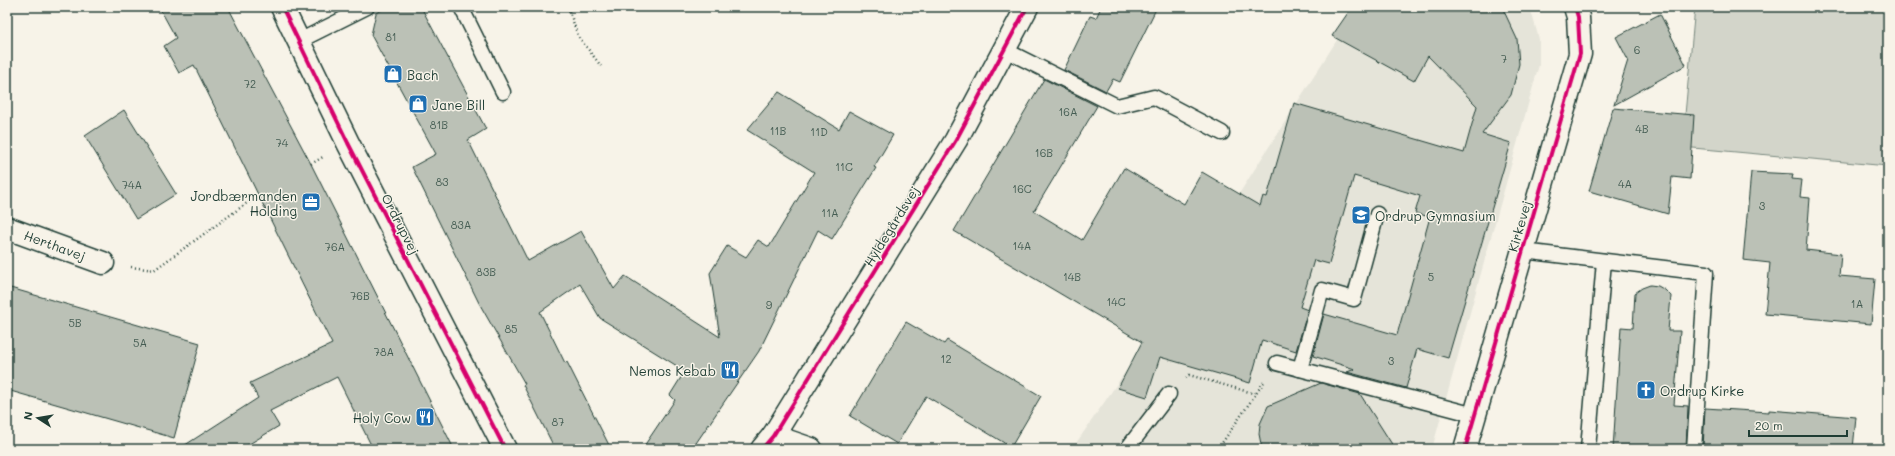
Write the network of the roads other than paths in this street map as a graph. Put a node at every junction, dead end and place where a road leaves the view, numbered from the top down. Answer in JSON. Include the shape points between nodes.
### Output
{"nodes":[{"id":1,"x":282,"y":7,"type":"edge"},
{"id":2,"x":367,"y":7,"type":"edge"},
{"id":3,"x":461,"y":7,"type":"edge"},
{"id":4,"x":1027,"y":7,"type":"edge"},
{"id":5,"x":1575,"y":7,"type":"edge"},
{"id":6,"x":299,"y":41,"type":"junction"},
{"id":7,"x":1005,"y":50,"type":"junction"},
{"id":8,"x":503,"y":92,"type":"dead end"},
{"id":9,"x":1222,"y":133,"type":"dead end"},
{"id":10,"x":1377,"y":214,"type":"dead end"},
{"id":11,"x":7,"y":228,"type":"edge"},
{"id":12,"x":1523,"y":251,"type":"junction"},
{"id":13,"x":1604,"y":261,"type":"junction"},
{"id":14,"x":103,"y":263,"type":"road end"},
{"id":15,"x":1277,"y":363,"type":"road end"},
{"id":16,"x":1300,"y":369,"type":"junction"},
{"id":17,"x":1169,"y":394,"type":"road end"},
{"id":18,"x":1475,"y":415,"type":"junction"},
{"id":19,"x":768,"y":442,"type":"edge"},
{"id":20,"x":505,"y":449,"type":"edge"},
{"id":21,"x":811,"y":449,"type":"edge"},
{"id":22,"x":1127,"y":449,"type":"edge"},
{"id":23,"x":1465,"y":449,"type":"edge"},
{"id":24,"x":1588,"y":449,"type":"edge"},
{"id":25,"x":1694,"y":449,"type":"edge"}],
"edges":[{"from":1,"to":6,"type":"street","name":"Ordrupvej"},
{"from":2,"to":6,"type":"lane"},
{"from":3,"to":8,"type":"lane"},
{"from":4,"to":7,"type":"street","name":"Hyldegårdsvej"},
{"from":5,"to":12,"type":"street","name":"Kirkevej","via":[[1580,54]]},
{"from":6,"to":20,"type":"street","name":"Ordrupvej","via":[[348,143]]},
{"from":7,"to":9,"type":"lane","via":[[1117,106],[1154,97]]},
{"from":7,"to":19,"type":"street","name":"Hyldegårdsvej","via":[[956,140]]},
{"from":10,"to":16,"type":"lane","via":[[1354,299],[1322,290]]},
{"from":11,"to":14,"type":"street","name":"Herthavej"},
{"from":12,"to":13,"type":"lane"},
{"from":12,"to":18,"type":"street","name":"Kirkevej"},
{"from":13,"to":24,"type":"lane"},
{"from":13,"to":25,"type":"lane","via":[[1706,273]]},
{"from":15,"to":16,"type":"lane"},
{"from":16,"to":18,"type":"lane"},
{"from":17,"to":22,"type":"lane"},
{"from":18,"to":23,"type":"street","name":"Kirkevej"},
{"from":19,"to":21,"type":"street"}]}
